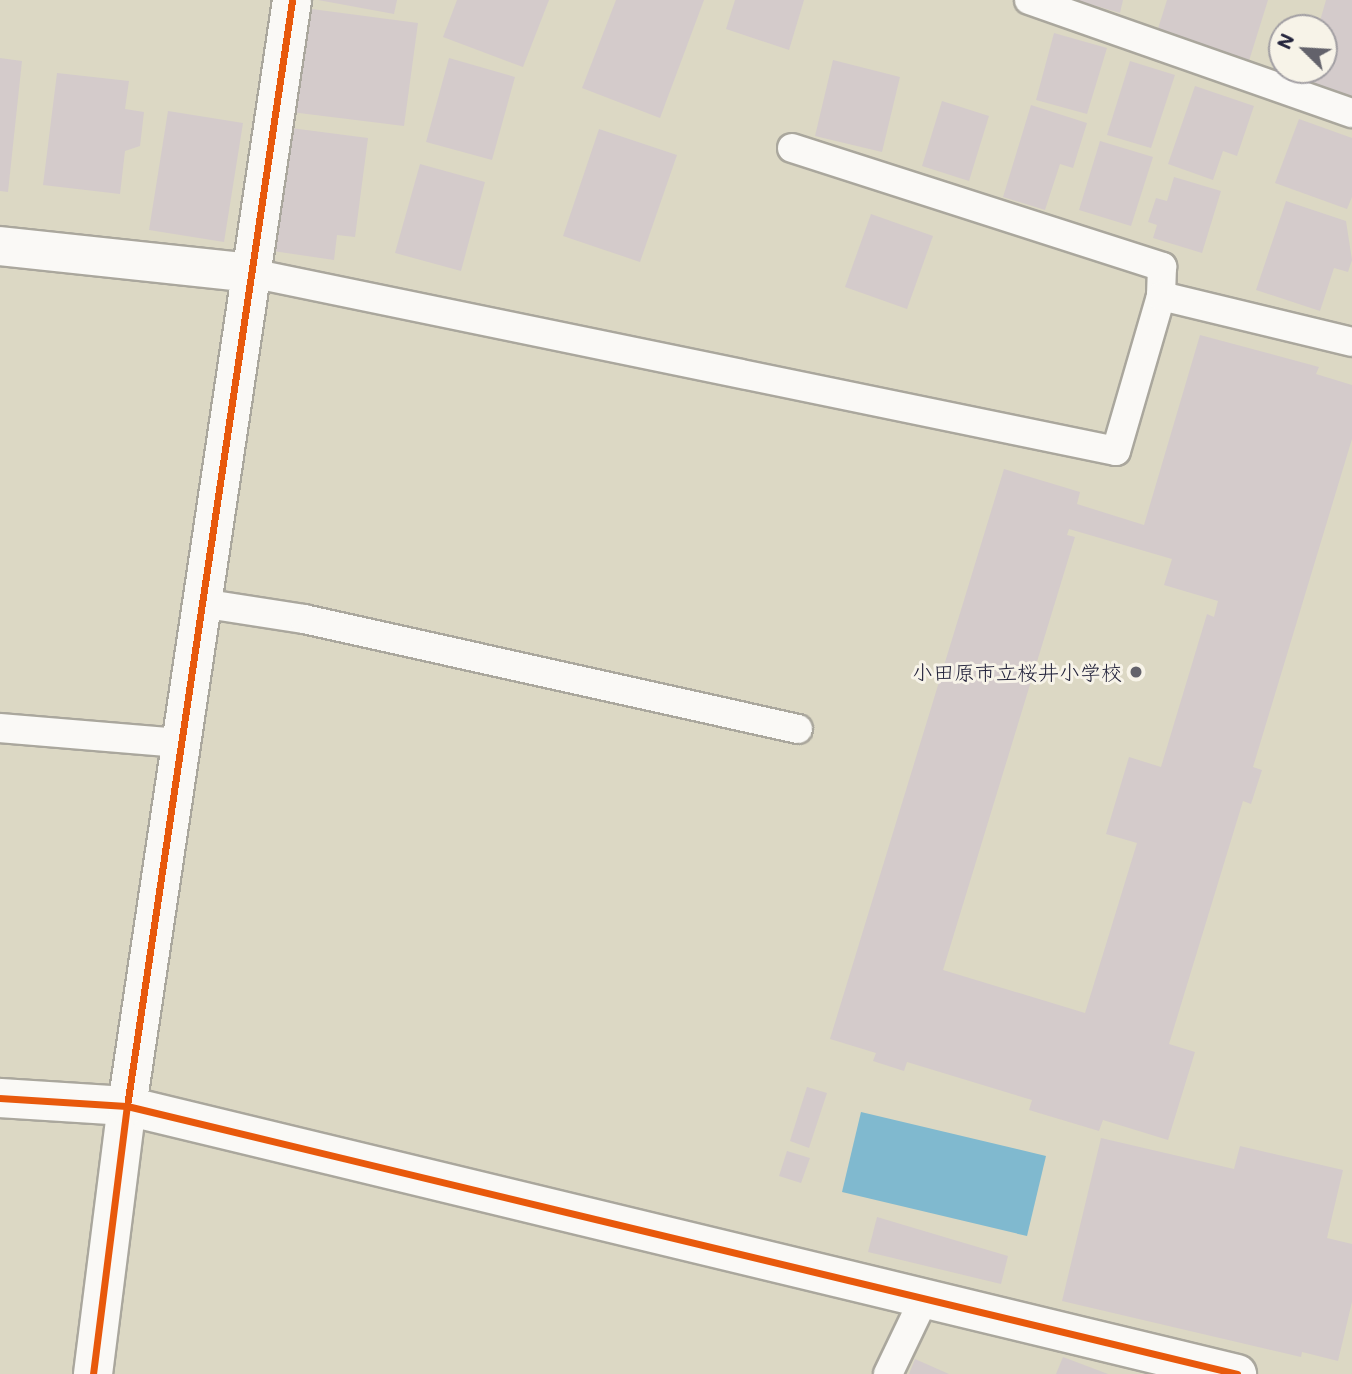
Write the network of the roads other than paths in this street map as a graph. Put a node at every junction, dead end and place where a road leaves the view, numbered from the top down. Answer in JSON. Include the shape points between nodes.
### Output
{"nodes":[{"id":1,"x":292,"y":0,"type":"edge"},
{"id":2,"x":1029,"y":0,"type":"edge"},
{"id":3,"x":1352,"y":113,"type":"edge"},
{"id":4,"x":792,"y":148,"type":"dead end"},
{"id":5,"x":0,"y":246,"type":"edge"},
{"id":6,"x":251,"y":272,"type":"junction"},
{"id":7,"x":1161,"y":296,"type":"junction"},
{"id":8,"x":1352,"y":342,"type":"edge"},
{"id":9,"x":201,"y":603,"type":"junction"},
{"id":10,"x":0,"y":728,"type":"edge"},
{"id":11,"x":798,"y":729,"type":"dead end"},
{"id":12,"x":180,"y":743,"type":"junction"},
{"id":13,"x":0,"y":1098,"type":"edge"},
{"id":14,"x":127,"y":1107,"type":"junction"},
{"id":15,"x":924,"y":1299,"type":"junction"},
{"id":16,"x":93,"y":1374,"type":"edge"},
{"id":17,"x":888,"y":1374,"type":"edge"},
{"id":18,"x":1237,"y":1374,"type":"edge"}],
"edges":[{"from":1,"to":6,"type":"street"},
{"from":2,"to":3,"type":"lane"},
{"from":4,"to":7,"type":"lane","via":[[1162,267]]},
{"from":5,"to":6,"type":"street"},
{"from":6,"to":7,"type":"lane","via":[[1115,451]]},
{"from":6,"to":9,"type":"street"},
{"from":7,"to":8,"type":"lane"},
{"from":9,"to":11,"type":"lane","via":[[304,619]]},
{"from":9,"to":12,"type":"street"},
{"from":10,"to":12,"type":"lane"},
{"from":12,"to":14,"type":"street"},
{"from":13,"to":14,"type":"street"},
{"from":14,"to":15,"type":"street"},
{"from":14,"to":16,"type":"street"},
{"from":15,"to":17,"type":"lane"},
{"from":15,"to":18,"type":"street"}]}
